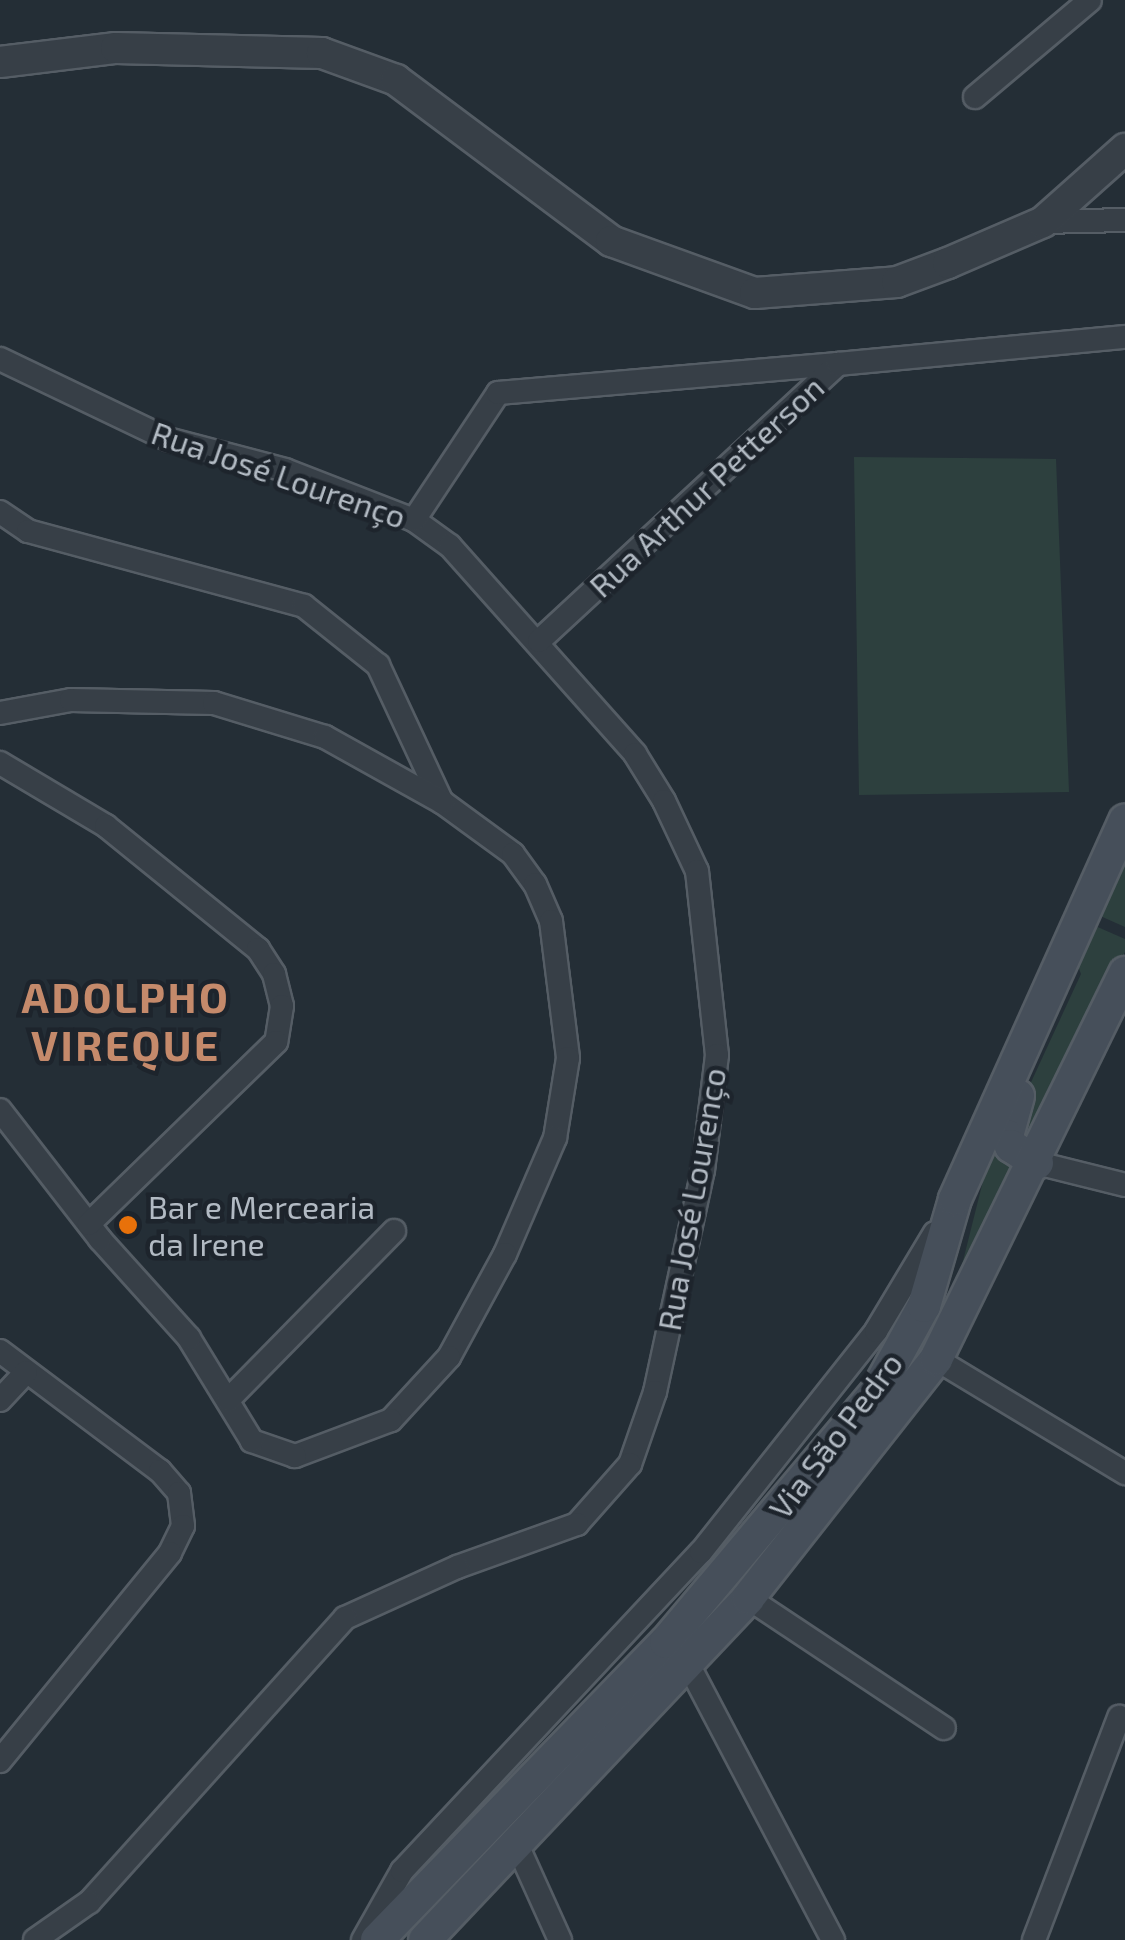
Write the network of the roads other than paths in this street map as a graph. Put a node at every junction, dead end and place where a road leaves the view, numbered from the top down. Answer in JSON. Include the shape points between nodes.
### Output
{"nodes":[{"id":1,"x":1090,"y":0,"type":"edge"},
{"id":2,"x":0,"y":62,"type":"edge"},
{"id":3,"x":975,"y":97,"type":"dead end"},
{"id":4,"x":1125,"y":149,"type":"edge"},
{"id":5,"x":1125,"y":220,"type":"edge"},
{"id":6,"x":1043,"y":222,"type":"junction"},
{"id":7,"x":1125,"y":337,"type":"edge"},
{"id":8,"x":0,"y":359,"type":"edge"},
{"id":9,"x":838,"y":364,"type":"junction"},
{"id":10,"x":0,"y":512,"type":"edge"},
{"id":11,"x":414,"y":520,"type":"junction"},
{"id":12,"x":538,"y":641,"type":"junction"},
{"id":13,"x":0,"y":713,"type":"edge"},
{"id":14,"x":0,"y":763,"type":"edge"},
{"id":15,"x":442,"y":802,"type":"junction"},
{"id":16,"x":1125,"y":820,"type":"edge"},
{"id":17,"x":1063,"y":959,"type":"junction"},
{"id":18,"x":1125,"y":973,"type":"edge"},
{"id":19,"x":0,"y":1110,"type":"edge"},
{"id":20,"x":1037,"y":1163,"type":"junction"},
{"id":21,"x":1125,"y":1186,"type":"edge"},
{"id":22,"x":955,"y":1200,"type":"junction"},
{"id":23,"x":89,"y":1224,"type":"junction"},
{"id":24,"x":394,"y":1231,"type":"dead end"},
{"id":25,"x":0,"y":1351,"type":"edge"},
{"id":26,"x":936,"y":1359,"type":"junction"},
{"id":27,"x":26,"y":1372,"type":"junction"},
{"id":28,"x":0,"y":1400,"type":"edge"},
{"id":29,"x":228,"y":1400,"type":"junction"},
{"id":30,"x":1125,"y":1473,"type":"edge"},
{"id":31,"x":748,"y":1598,"type":"junction"},
{"id":32,"x":688,"y":1664,"type":"junction"},
{"id":33,"x":1119,"y":1717,"type":"dead end"},
{"id":34,"x":944,"y":1728,"type":"dead end"},
{"id":35,"x":0,"y":1761,"type":"edge"},
{"id":36,"x":518,"y":1847,"type":"junction"},
{"id":37,"x":34,"y":1940,"type":"edge"},
{"id":38,"x":363,"y":1940,"type":"edge"},
{"id":39,"x":376,"y":1940,"type":"edge"},
{"id":40,"x":425,"y":1940,"type":"edge"},
{"id":41,"x":560,"y":1940,"type":"edge"},
{"id":42,"x":833,"y":1940,"type":"edge"},
{"id":43,"x":1034,"y":1940,"type":"edge"}],
"edges":[{"from":1,"to":3,"type":"street"},
{"from":2,"to":6,"type":"street","via":[[116,48],[322,53],[396,80],[612,242],[755,293],[897,282]]},
{"from":4,"to":6,"type":"street"},
{"from":5,"to":6,"type":"street"},
{"from":7,"to":9,"type":"street","name":"Rua Arthur Petterson"},
{"from":8,"to":11,"type":"street","name":"Rua José Lourenço","via":[[167,439],[285,470]]},
{"from":9,"to":11,"type":"street","via":[[498,393]]},
{"from":9,"to":12,"type":"street","name":"Rua Arthur Petterson"},
{"from":10,"to":15,"type":"street","via":[[28,532],[304,606],[378,665]]},
{"from":11,"to":12,"type":"street","name":"Rua José Lourenço","via":[[450,546]]},
{"from":12,"to":37,"type":"street","name":"Rua José Lourenço","via":[[635,754],[664,800],[697,870],[708,925],[717,1055],[703,1170],[655,1392],[630,1464],[577,1524],[457,1567],[345,1618],[89,1902]]},
{"from":13,"to":15,"type":"street","via":[[72,700],[214,702],[325,737]]},
{"from":14,"to":23,"type":"street","via":[[106,826],[258,949],[274,974],[282,1006],[276,1042]]},
{"from":15,"to":29,"type":"street","via":[[513,854],[551,920],[568,1058],[555,1138],[505,1254],[449,1357],[391,1420],[294,1456],[252,1440]]},
{"from":16,"to":17,"type":"main road","name":"Via São Pedro"},
{"from":17,"to":20,"type":"main road","via":[[1069,977],[1006,1124],[1010,1146]]},
{"from":17,"to":22,"type":"main road","name":"Via São Pedro"},
{"from":18,"to":20,"type":"main road"},
{"from":19,"to":23,"type":"street"},
{"from":20,"to":21,"type":"street"},
{"from":20,"to":26,"type":"main road"},
{"from":22,"to":38,"type":"street","via":[[876,1331],[781,1452],[614,1651],[402,1871]]},
{"from":22,"to":39,"type":"main road","name":"Via São Pedro","via":[[924,1306],[876,1390],[666,1642]]},
{"from":23,"to":29,"type":"street","via":[[190,1338]]},
{"from":24,"to":29,"type":"street"},
{"from":25,"to":27,"type":"street"},
{"from":26,"to":30,"type":"street"},
{"from":26,"to":31,"type":"main road"},
{"from":27,"to":28,"type":"street"},
{"from":27,"to":35,"type":"street","via":[[160,1472],[179,1493],[183,1526],[170,1553]]},
{"from":31,"to":32,"type":"main road"},
{"from":31,"to":34,"type":"street"},
{"from":32,"to":36,"type":"main road"},
{"from":32,"to":42,"type":"street"},
{"from":33,"to":43,"type":"street"},
{"from":36,"to":40,"type":"main road"},
{"from":36,"to":41,"type":"street"}]}
